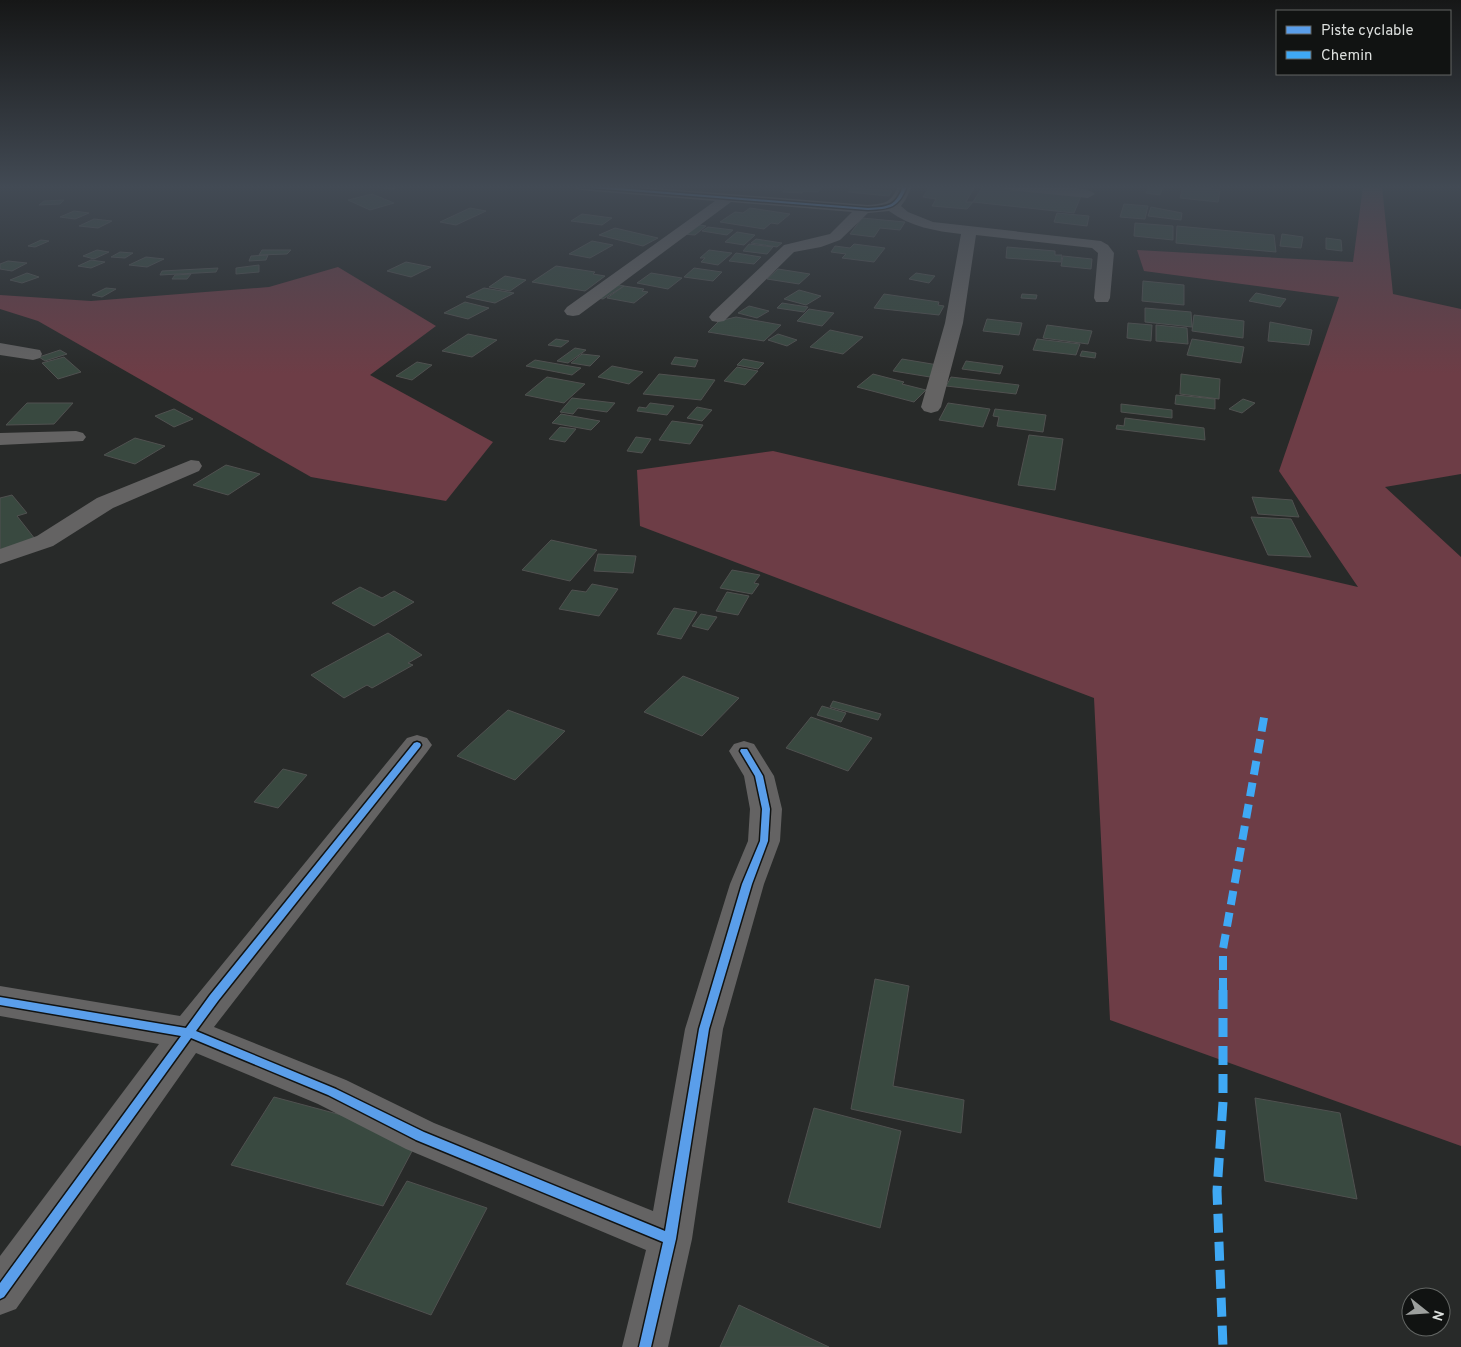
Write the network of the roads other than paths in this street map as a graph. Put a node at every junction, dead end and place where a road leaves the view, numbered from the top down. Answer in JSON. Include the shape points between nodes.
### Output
{"nodes":[{"id":1,"x":658,"y":249,"type":"edge"},
{"id":2,"x":788,"y":249,"type":"edge"},
{"id":3,"x":966,"y":249,"type":"edge"},
{"id":4,"x":1104,"y":249,"type":"edge"},
{"id":5,"x":1102,"y":298,"type":"dead end"},
{"id":6,"x":573,"y":310,"type":"dead end"},
{"id":7,"x":718,"y":317,"type":"dead end"},
{"id":8,"x":0,"y":349,"type":"edge"},
{"id":9,"x":32,"y":354,"type":"dead end"},
{"id":10,"x":931,"y":407,"type":"dead end"},
{"id":11,"x":76,"y":437,"type":"dead end"},
{"id":12,"x":0,"y":439,"type":"edge"},
{"id":13,"x":191,"y":466,"type":"dead end"},
{"id":14,"x":0,"y":557,"type":"edge"},
{"id":15,"x":416,"y":745,"type":"dead end"},
{"id":16,"x":744,"y":751,"type":"dead end"},
{"id":17,"x":0,"y":1001,"type":"edge"},
{"id":18,"x":189,"y":1033,"type":"junction"},
{"id":19,"x":670,"y":1239,"type":"junction"},
{"id":20,"x":0,"y":1293,"type":"edge"},
{"id":21,"x":645,"y":1347,"type":"edge"}],
"edges":[{"from":1,"to":6,"type":"street"},
{"from":2,"to":7,"type":"street"},
{"from":3,"to":10,"type":"street","via":[[954,323]]},
{"from":4,"to":5,"type":"street","via":[[1106,253]]},
{"from":8,"to":9,"type":"street"},
{"from":11,"to":12,"type":"street"},
{"from":13,"to":14,"type":"street","via":[[105,503],[45,542]]},
{"from":15,"to":18,"type":"street"},
{"from":16,"to":19,"type":"street","via":[[759,776],[766,809],[764,841],[747,884],[704,1029]]},
{"from":17,"to":18,"type":"street"},
{"from":18,"to":19,"type":"street","via":[[332,1092],[420,1136]]},
{"from":18,"to":20,"type":"street"},
{"from":19,"to":21,"type":"street"}]}
